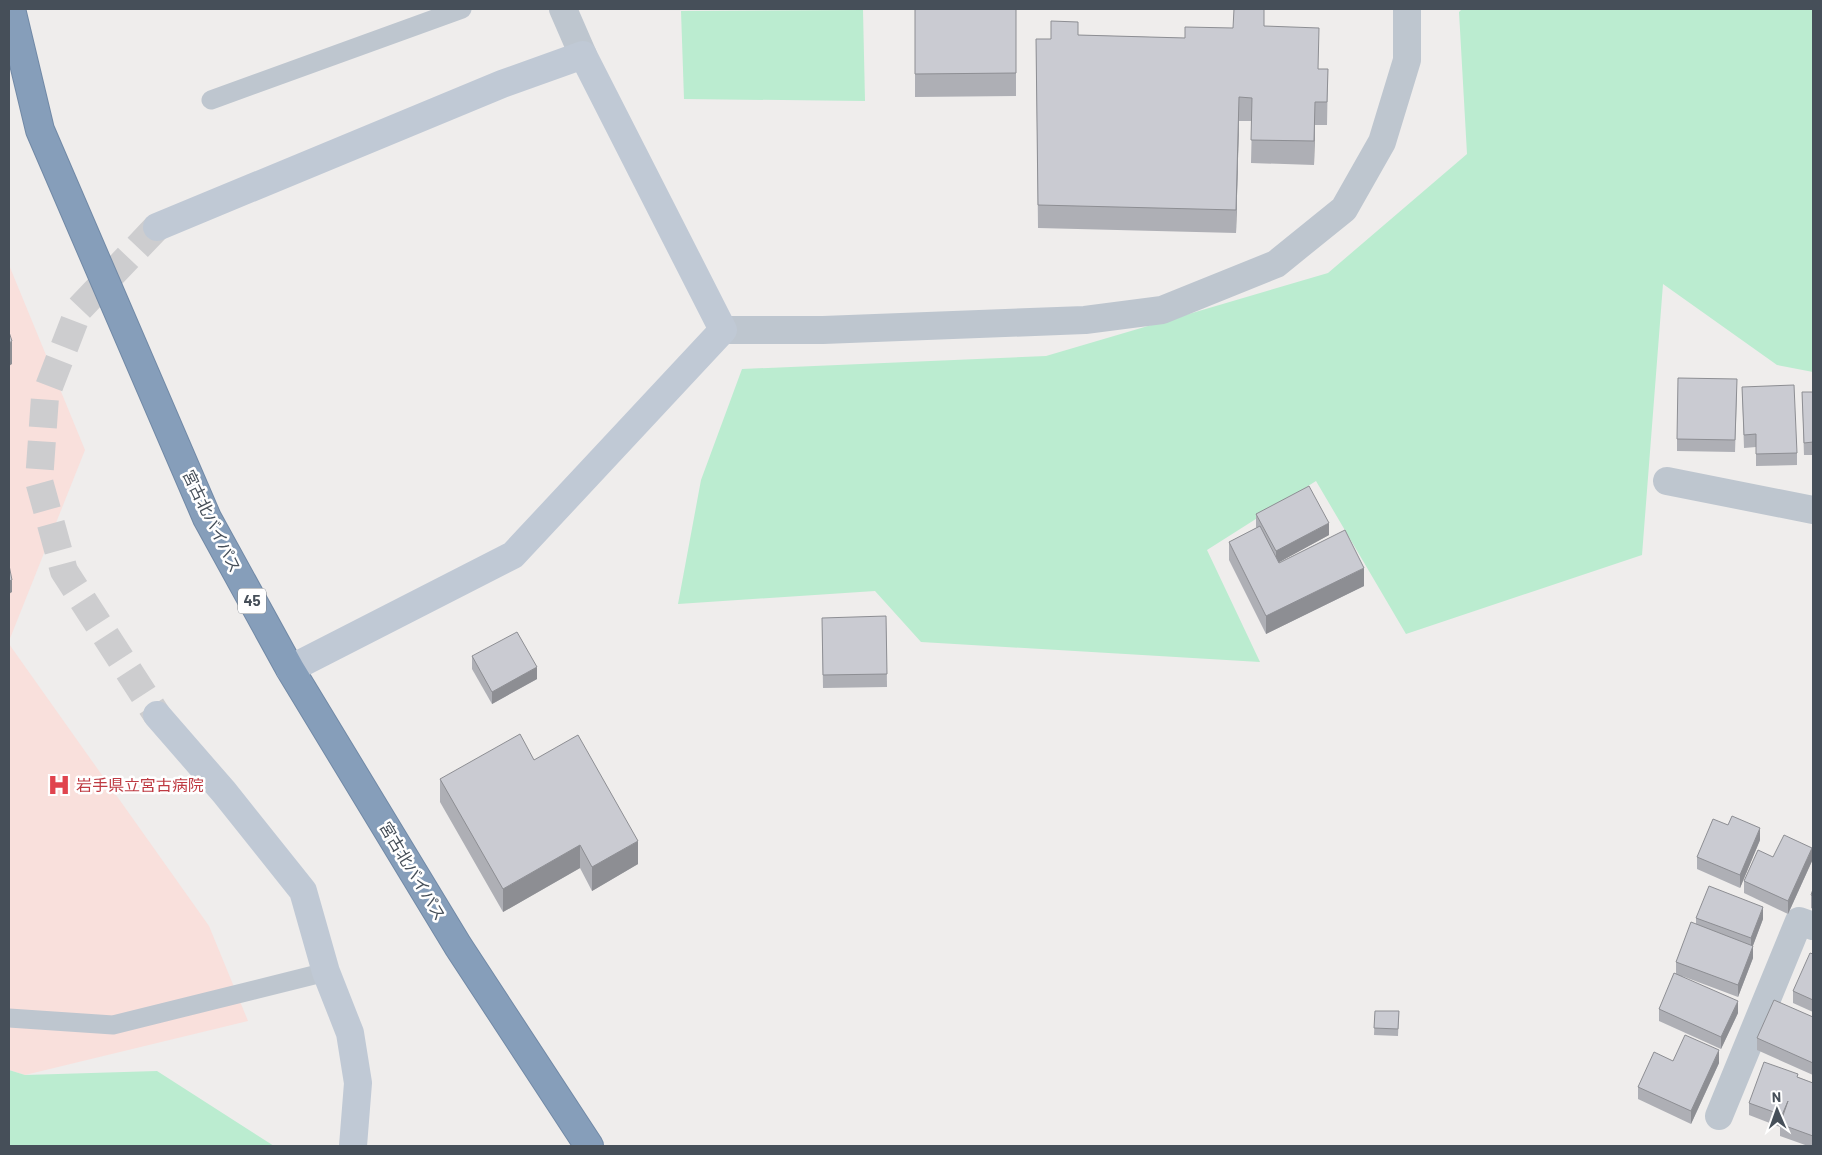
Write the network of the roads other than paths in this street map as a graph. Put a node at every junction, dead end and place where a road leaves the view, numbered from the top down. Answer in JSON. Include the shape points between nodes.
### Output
{"nodes":[{"id":1,"x":11,"y":9,"type":"edge"},
{"id":2,"x":462,"y":9,"type":"edge"},
{"id":3,"x":563,"y":9,"type":"edge"},
{"id":4,"x":1408,"y":9,"type":"edge"},
{"id":5,"x":583,"y":54,"type":"junction"},
{"id":6,"x":211,"y":100,"type":"dead end"},
{"id":7,"x":157,"y":228,"type":"tunnel mouth"},
{"id":8,"x":723,"y":330,"type":"junction"},
{"id":9,"x":1667,"y":481,"type":"dead end"},
{"id":10,"x":1813,"y":510,"type":"edge"},
{"id":11,"x":290,"y":669,"type":"junction"},
{"id":12,"x":157,"y":715,"type":"tunnel mouth"},
{"id":13,"x":1813,"y":926,"type":"edge"},
{"id":14,"x":326,"y":972,"type":"junction"},
{"id":15,"x":9,"y":1018,"type":"edge"},
{"id":16,"x":1718,"y":1116,"type":"dead end"},
{"id":17,"x":353,"y":1146,"type":"edge"},
{"id":18,"x":589,"y":1146,"type":"edge"}],
"edges":[{"from":1,"to":11,"type":"highway","name":"宮古北バイパス","number":"45","via":[[40,130],[207,518]]},
{"from":2,"to":6,"type":"lane"},
{"from":3,"to":5,"type":"street"},
{"from":4,"to":8,"type":"street","via":[[1407,60],[1382,142],[1344,209],[1276,264],[1162,310],[1085,320],[823,330]]},
{"from":5,"to":7,"type":"street","via":[[502,84]]},
{"from":5,"to":8,"type":"street"},
{"from":8,"to":11,"type":"street","via":[[513,555]]},
{"from":9,"to":10,"type":"street"},
{"from":11,"to":18,"type":"highway","name":"宮古北バイパス","number":"45","via":[[458,946]]},
{"from":12,"to":14,"type":"street","via":[[304,890]]},
{"from":13,"to":16,"type":"street","via":[[1799,921]]},
{"from":14,"to":15,"type":"lane","via":[[113,1025]]},
{"from":14,"to":17,"type":"street","via":[[350,1033],[358,1083]]}]}
